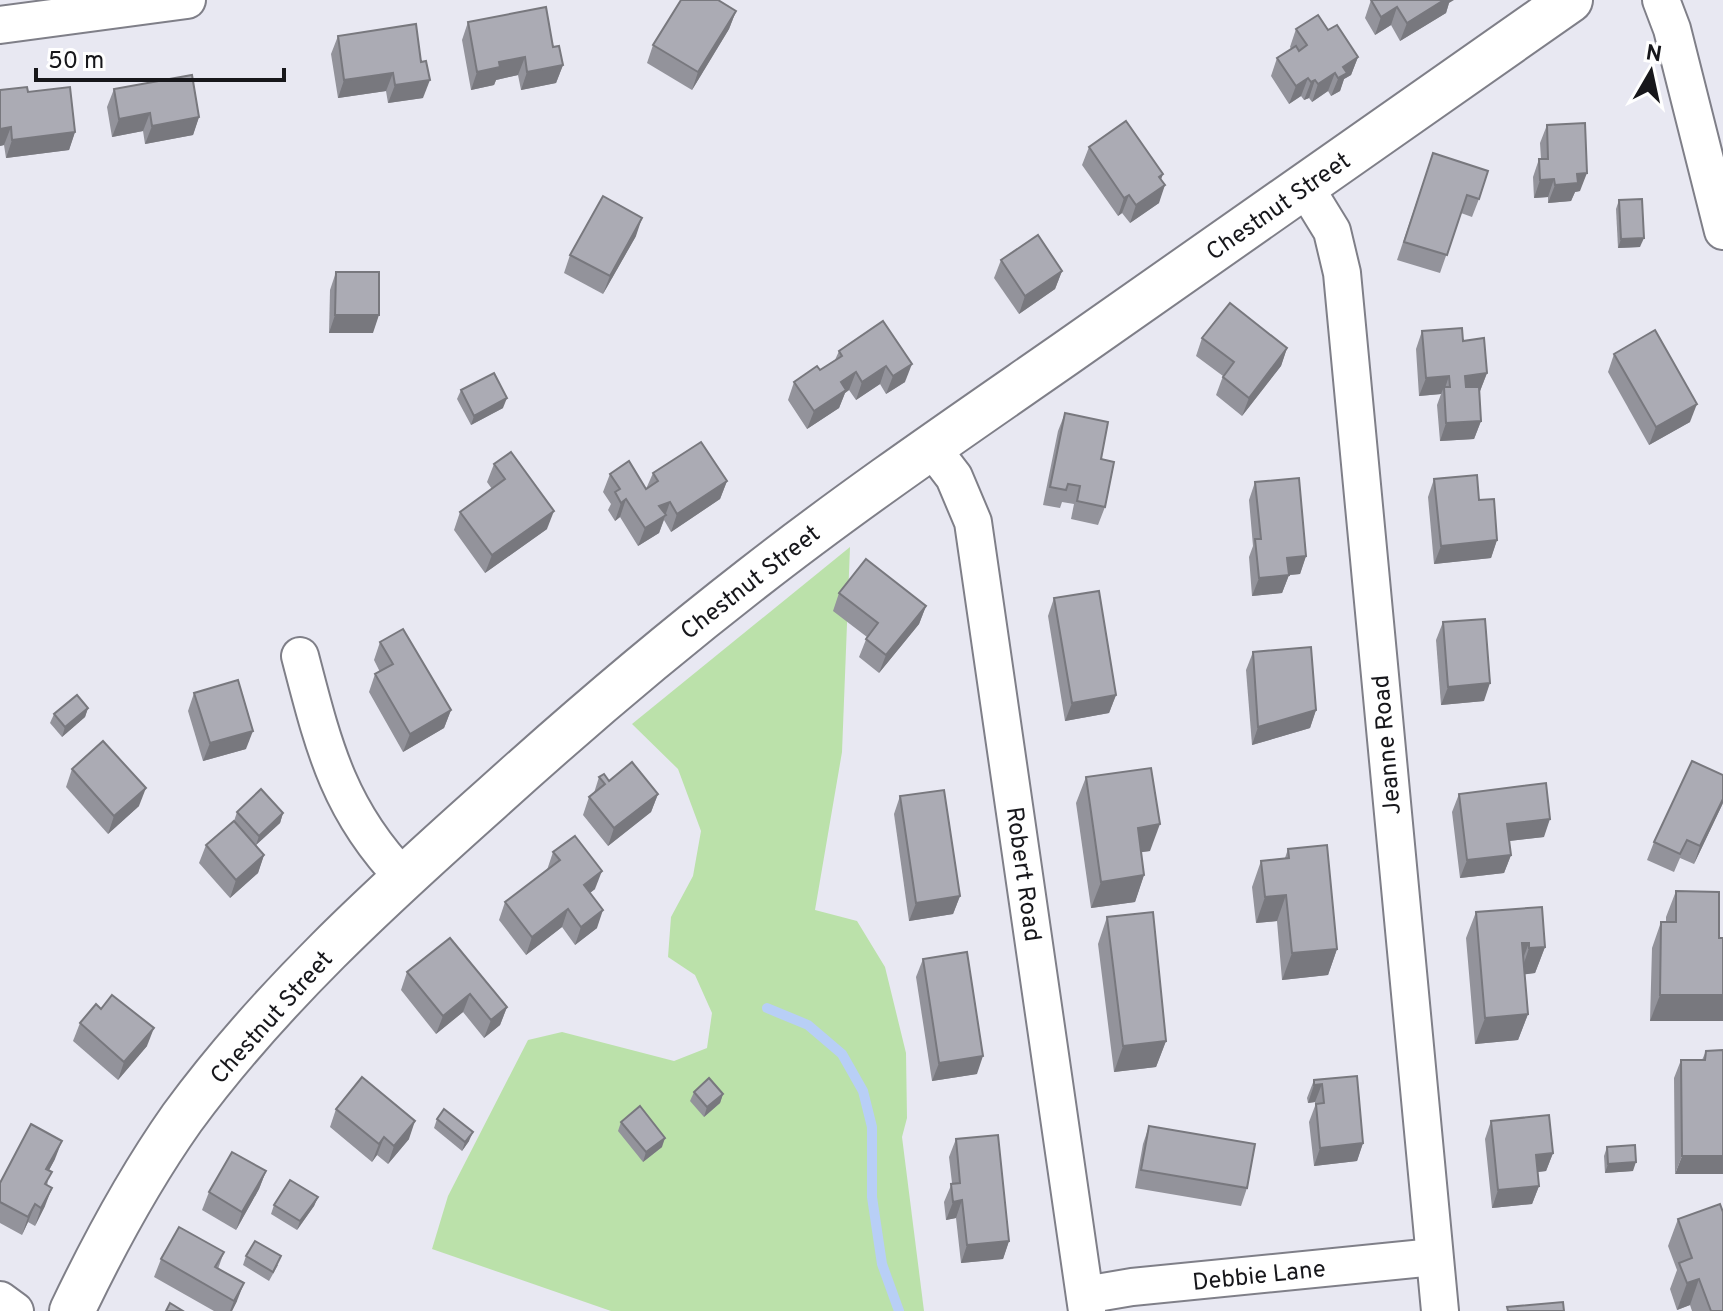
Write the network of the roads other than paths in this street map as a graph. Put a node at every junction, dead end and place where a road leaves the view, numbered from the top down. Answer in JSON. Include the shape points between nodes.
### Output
{"nodes":[{"id":1,"x":187,"y":0,"type":"edge"},
{"id":2,"x":1570,"y":0,"type":"edge"},
{"id":3,"x":1661,"y":0,"type":"edge"},
{"id":4,"x":0,"y":25,"type":"edge"},
{"id":5,"x":1305,"y":187,"type":"junction"},
{"id":6,"x":1723,"y":231,"type":"edge"},
{"id":7,"x":931,"y":447,"type":"junction"},
{"id":8,"x":300,"y":656,"type":"dead end"},
{"id":9,"x":404,"y":878,"type":"junction"},
{"id":10,"x":1434,"y":1257,"type":"junction"},
{"id":11,"x":0,"y":1300,"type":"edge"},
{"id":12,"x":1086,"y":1303,"type":"edge"},
{"id":13,"x":15,"y":1311,"type":"edge"},
{"id":14,"x":72,"y":1311,"type":"edge"},
{"id":15,"x":1440,"y":1311,"type":"edge"}],
"edges":[{"from":1,"to":4,"type":"street"},
{"from":2,"to":5,"type":"main road","name":"Chestnut Street"},
{"from":3,"to":6,"type":"street"},
{"from":5,"to":7,"type":"main road","name":"Chestnut Street"},
{"from":5,"to":10,"type":"street","name":"Jeanne Road","via":[[1332,231],[1342,273]]},
{"from":7,"to":9,"type":"main road","name":"Chestnut Street","via":[[681,636]]},
{"from":7,"to":12,"type":"street","name":"Robert Road","via":[[954,477],[973,522]]},
{"from":8,"to":9,"type":"street","via":[[331,766],[368,835]]},
{"from":9,"to":14,"type":"main road","name":"Chestnut Street","via":[[268,1015],[190,1109],[130,1199]]},
{"from":10,"to":12,"type":"street","name":"Debbie Lane","via":[[1132,1287]]},
{"from":10,"to":15,"type":"street","name":"Jeanne Road"},
{"from":11,"to":13,"type":"street"}]}
